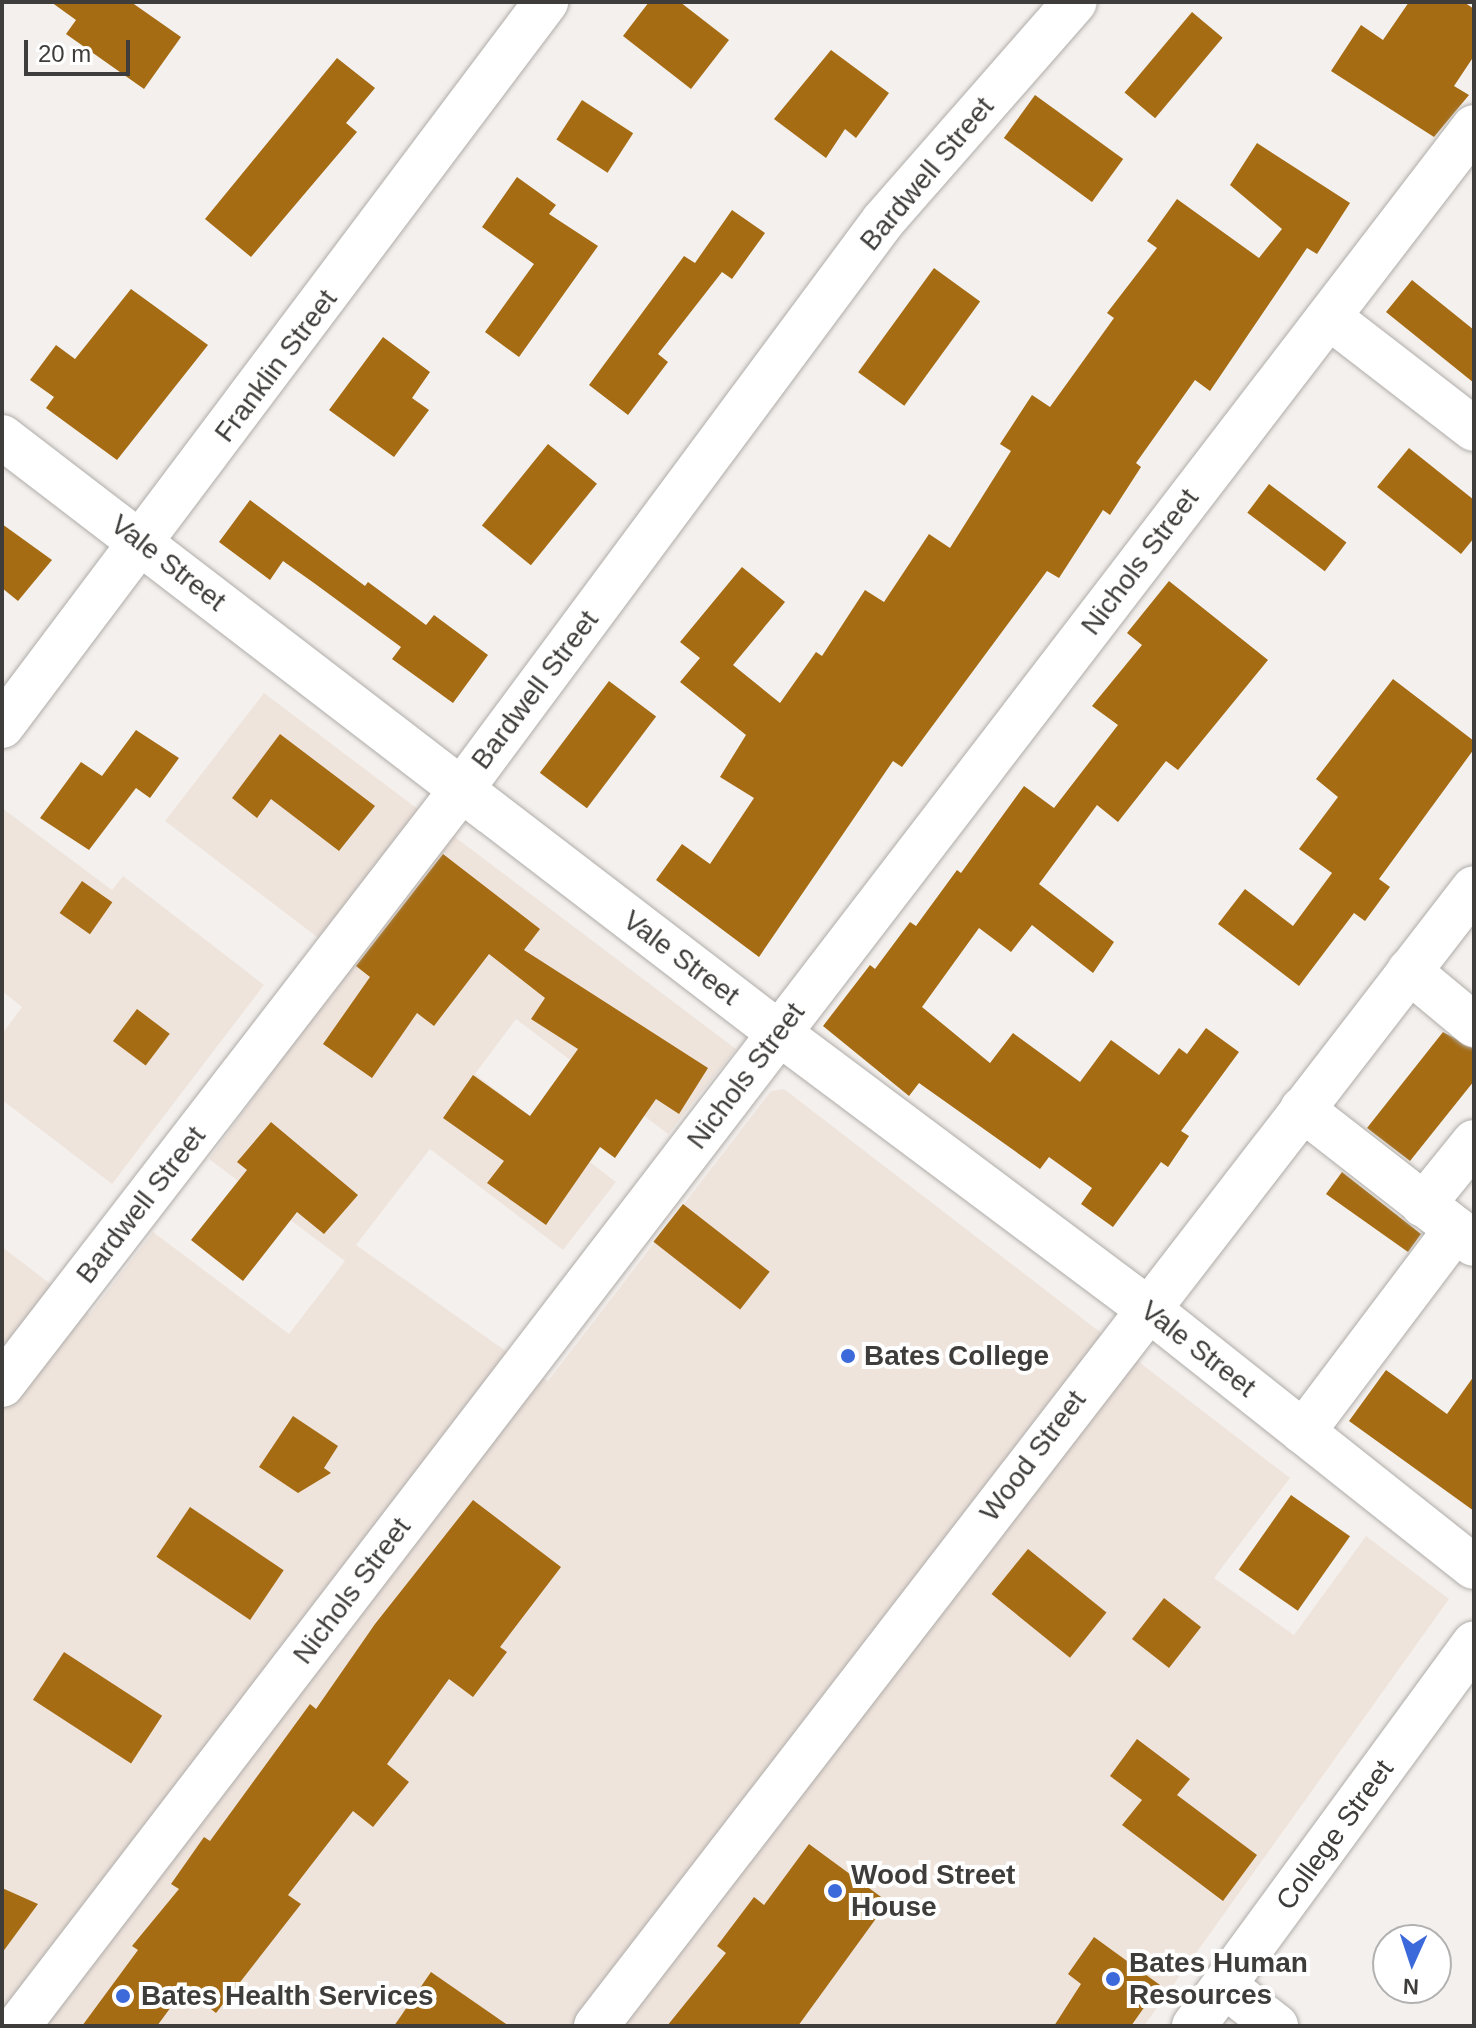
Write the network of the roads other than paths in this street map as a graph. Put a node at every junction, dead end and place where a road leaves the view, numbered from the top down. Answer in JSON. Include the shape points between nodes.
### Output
{"nodes":[{"id":1,"x":546,"y":2,"type":"edge"},
{"id":2,"x":1075,"y":2,"type":"edge"},
{"id":3,"x":1474,"y":127,"type":"edge"},
{"id":4,"x":1329,"y":317,"type":"junction"},
{"id":5,"x":1474,"y":429,"type":"edge"},
{"id":6,"x":2,"y":437,"type":"edge"},
{"id":7,"x":144,"y":544,"type":"junction"},
{"id":8,"x":2,"y":726,"type":"edge"},
{"id":9,"x":461,"y":790,"type":"junction"},
{"id":10,"x":1474,"y":888,"type":"edge"},
{"id":11,"x":1409,"y":971,"type":"junction"},
{"id":12,"x":1474,"y":1025,"type":"edge"},
{"id":13,"x":779,"y":1033,"type":"junction"},
{"id":14,"x":1302,"y":1109,"type":"junction"},
{"id":15,"x":1474,"y":1142,"type":"edge"},
{"id":16,"x":1451,"y":1226,"type":"edge"},
{"id":17,"x":1147,"y":1308,"type":"junction"},
{"id":18,"x":2,"y":1385,"type":"edge"},
{"id":19,"x":1303,"y":1432,"type":"junction"},
{"id":20,"x":1474,"y":1567,"type":"edge"},
{"id":21,"x":1472,"y":1651,"type":"edge"},
{"id":22,"x":1225,"y":1986,"type":"junction"},
{"id":23,"x":18,"y":2026,"type":"edge"},
{"id":24,"x":596,"y":2026,"type":"edge"},
{"id":25,"x":1194,"y":2026,"type":"edge"},
{"id":26,"x":1276,"y":2026,"type":"edge"}],
"edges":[{"from":1,"to":7,"type":"street","name":"Franklin Street"},
{"from":2,"to":9,"type":"street","name":"Bardwell Street","via":[[883,221]]},
{"from":3,"to":4,"type":"street","name":"Nichols Street"},
{"from":4,"to":5,"type":"street"},
{"from":4,"to":13,"type":"street","name":"Nichols Street"},
{"from":6,"to":7,"type":"street","name":"Vale Street"},
{"from":7,"to":8,"type":"street","name":"Franklin Street"},
{"from":7,"to":9,"type":"street","name":"Vale Street"},
{"from":9,"to":13,"type":"street","name":"Vale Street"},
{"from":9,"to":18,"type":"street","name":"Bardwell Street"},
{"from":10,"to":11,"type":"street","name":"Wood Street"},
{"from":11,"to":12,"type":"street"},
{"from":11,"to":14,"type":"street","name":"Wood Street"},
{"from":13,"to":17,"type":"street","name":"Vale Street"},
{"from":13,"to":23,"type":"street","name":"Nichols Street"},
{"from":14,"to":16,"type":"street"},
{"from":14,"to":17,"type":"street","name":"Wood Street"},
{"from":15,"to":16,"type":"street"},
{"from":16,"to":19,"type":"street"},
{"from":17,"to":19,"type":"street","name":"Vale Street"},
{"from":17,"to":24,"type":"street","name":"Wood Street"},
{"from":19,"to":20,"type":"street","name":"Vale Street"},
{"from":21,"to":22,"type":"street","name":"College Street"},
{"from":22,"to":25,"type":"street","name":"College Street"},
{"from":22,"to":26,"type":"street"}]}
